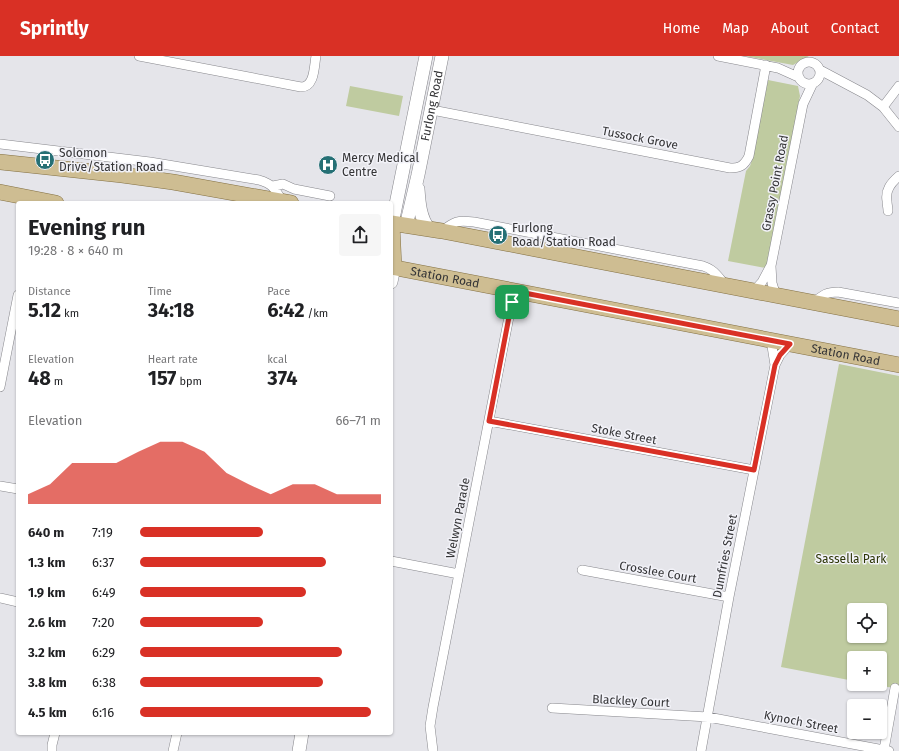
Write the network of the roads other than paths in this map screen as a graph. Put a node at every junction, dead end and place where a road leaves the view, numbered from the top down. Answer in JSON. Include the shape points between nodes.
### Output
{"nodes":[{"id":1,"x":139,"y":56,"type":"edge"},
{"id":2,"x":316,"y":56,"type":"edge"},
{"id":3,"x":426,"y":56,"type":"edge"},
{"id":4,"x":442,"y":56,"type":"edge"},
{"id":5,"x":718,"y":56,"type":"edge"},
{"id":6,"x":805,"y":62,"type":"edge"},
{"id":7,"x":817,"y":63,"type":"edge"},
{"id":8,"x":766,"y":65,"type":"junction"},
{"id":9,"x":778,"y":68,"type":"junction"},
{"id":10,"x":800,"y":80,"type":"junction"},
{"id":11,"x":840,"y":81,"type":"junction"},
{"id":12,"x":815,"y":83,"type":"junction"},
{"id":13,"x":899,"y":86,"type":"edge"},
{"id":14,"x":803,"y":104,"type":"junction"},
{"id":15,"x":883,"y":107,"type":"junction"},
{"id":16,"x":432,"y":110,"type":"junction"},
{"id":17,"x":899,"y":127,"type":"edge"},
{"id":18,"x":0,"y":144,"type":"edge"},
{"id":19,"x":0,"y":162,"type":"edge"},
{"id":20,"x":418,"y":175,"type":"junction"},
{"id":21,"x":899,"y":176,"type":"edge"},
{"id":22,"x":273,"y":186,"type":"junction"},
{"id":23,"x":0,"y":192,"type":"edge"},
{"id":24,"x":330,"y":196,"type":"dead end"},
{"id":25,"x":36,"y":201,"type":"edge"},
{"id":26,"x":281,"y":201,"type":"edge"},
{"id":27,"x":286,"y":201,"type":"edge"},
{"id":28,"x":888,"y":211,"type":"dead end"},
{"id":29,"x":396,"y":224,"type":"edge"},
{"id":30,"x":435,"y":230,"type":"junction"},
{"id":31,"x":393,"y":260,"type":"edge"},
{"id":32,"x":771,"y":266,"type":"junction"},
{"id":33,"x":393,"y":272,"type":"edge"},
{"id":34,"x":514,"y":291,"type":"junction"},
{"id":35,"x":753,"y":292,"type":"junction"},
{"id":36,"x":776,"y":296,"type":"junction"},
{"id":37,"x":813,"y":302,"type":"junction"},
{"id":38,"x":899,"y":304,"type":"edge"},
{"id":39,"x":16,"y":305,"type":"edge"},
{"id":40,"x":899,"y":319,"type":"edge"},
{"id":41,"x":771,"y":340,"type":"junction"},
{"id":42,"x":790,"y":344,"type":"junction"},
{"id":43,"x":775,"y":365,"type":"junction"},
{"id":44,"x":899,"y":365,"type":"edge"},
{"id":45,"x":0,"y":388,"type":"edge"},
{"id":46,"x":489,"y":421,"type":"junction"},
{"id":47,"x":754,"y":470,"type":"junction"},
{"id":48,"x":0,"y":486,"type":"edge"},
{"id":49,"x":16,"y":489,"type":"edge"},
{"id":50,"x":393,"y":561,"type":"edge"},
{"id":51,"x":582,"y":570,"type":"dead end"},
{"id":52,"x":459,"y":574,"type":"junction"},
{"id":53,"x":729,"y":597,"type":"junction"},
{"id":54,"x":0,"y":598,"type":"edge"},
{"id":55,"x":16,"y":602,"type":"edge"},
{"id":56,"x":896,"y":688,"type":"dead end"},
{"id":57,"x":552,"y":708,"type":"dead end"},
{"id":58,"x":708,"y":717,"type":"junction"},
{"id":59,"x":54,"y":735,"type":"edge"},
{"id":60,"x":177,"y":735,"type":"edge"},
{"id":61,"x":302,"y":735,"type":"edge"},
{"id":62,"x":886,"y":750,"type":"edge"},
{"id":63,"x":52,"y":751,"type":"edge"},
{"id":64,"x":173,"y":751,"type":"edge"},
{"id":65,"x":299,"y":751,"type":"edge"},
{"id":66,"x":433,"y":751,"type":"edge"},
{"id":67,"x":701,"y":751,"type":"edge"}],
"edges":[{"from":1,"to":2,"type":"street","via":[[301,87],[310,83]]},
{"from":3,"to":29,"type":"main road","name":"Furlong Road"},
{"from":4,"to":16,"type":"main road","name":"Furlong Road"},
{"from":5,"to":8,"type":"street"},
{"from":6,"to":7,"type":"street"},
{"from":6,"to":9,"type":"street"},
{"from":6,"to":10,"type":"street","via":[[798,71]]},
{"from":7,"to":11,"type":"street"},
{"from":7,"to":12,"type":"street","via":[[820,76]]},
{"from":8,"to":9,"type":"street"},
{"from":8,"to":16,"type":"street","name":"Tussock Grove","via":[[749,156],[743,165],[734,168]]},
{"from":9,"to":10,"type":"street"},
{"from":10,"to":12,"type":"street","via":[[807,85]]},
{"from":10,"to":14,"type":"street","name":"Grassy Point Road"},
{"from":11,"to":12,"type":"street"},
{"from":11,"to":15,"type":"street"},
{"from":12,"to":14,"type":"street","name":"Grassy Point Road"},
{"from":13,"to":15,"type":"street"},
{"from":14,"to":32,"type":"street","name":"Grassy Point Road"},
{"from":15,"to":17,"type":"street"},
{"from":16,"to":20,"type":"main road","name":"Furlong Road"},
{"from":18,"to":22,"type":"street","via":[[187,168],[259,180]]},
{"from":19,"to":26,"type":"main road","via":[[173,182]]},
{"from":20,"to":29,"type":"main road","name":"Furlong Road"},
{"from":20,"to":30,"type":"main road","via":[[424,223]]},
{"from":21,"to":28,"type":"street","via":[[890,184]]},
{"from":22,"to":24,"type":"street","via":[[283,184],[294,190]]},
{"from":22,"to":27,"type":"street"},
{"from":23,"to":25,"type":"main road"},
{"from":29,"to":30,"type":"main road"},
{"from":29,"to":31,"type":"main road"},
{"from":30,"to":35,"type":"main road"},
{"from":32,"to":35,"type":"street","name":"Grassy Point Road"},
{"from":32,"to":36,"type":"street","name":"Grassy Point Road"},
{"from":33,"to":34,"type":"main road","name":"Station Road"},
{"from":34,"to":41,"type":"main road","name":"Station Road"},
{"from":34,"to":46,"type":"street","name":"Welwyn Parade"},
{"from":35,"to":36,"type":"main road"},
{"from":36,"to":37,"type":"main road"},
{"from":37,"to":38,"type":"street","via":[[824,294],[838,292]]},
{"from":37,"to":40,"type":"main road"},
{"from":39,"to":45,"type":"street"},
{"from":41,"to":42,"type":"main road","name":"Station Road"},
{"from":41,"to":43,"type":"street","name":"Dumfries Street"},
{"from":42,"to":43,"type":"street","name":"Dumfries Street"},
{"from":42,"to":44,"type":"main road","name":"Station Road"},
{"from":43,"to":47,"type":"street","name":"Dumfries Street"},
{"from":46,"to":47,"type":"street","name":"Stoke Street"},
{"from":46,"to":52,"type":"street","name":"Welwyn Parade"},
{"from":47,"to":53,"type":"street","name":"Dumfries Street"},
{"from":48,"to":49,"type":"street"},
{"from":50,"to":52,"type":"street"},
{"from":51,"to":53,"type":"street","name":"Crosslee Court"},
{"from":52,"to":66,"type":"street","name":"Welwyn Parade","via":[[430,726]]},
{"from":53,"to":58,"type":"street","name":"Dumfries Street"},
{"from":54,"to":55,"type":"street"},
{"from":56,"to":62,"type":"street"},
{"from":57,"to":58,"type":"street","name":"Blackley Court"},
{"from":58,"to":62,"type":"street","name":"Kynoch Street"},
{"from":58,"to":67,"type":"street","name":"Dumfries Street"},
{"from":59,"to":63,"type":"street"},
{"from":60,"to":64,"type":"street"},
{"from":61,"to":65,"type":"main road"}]}
